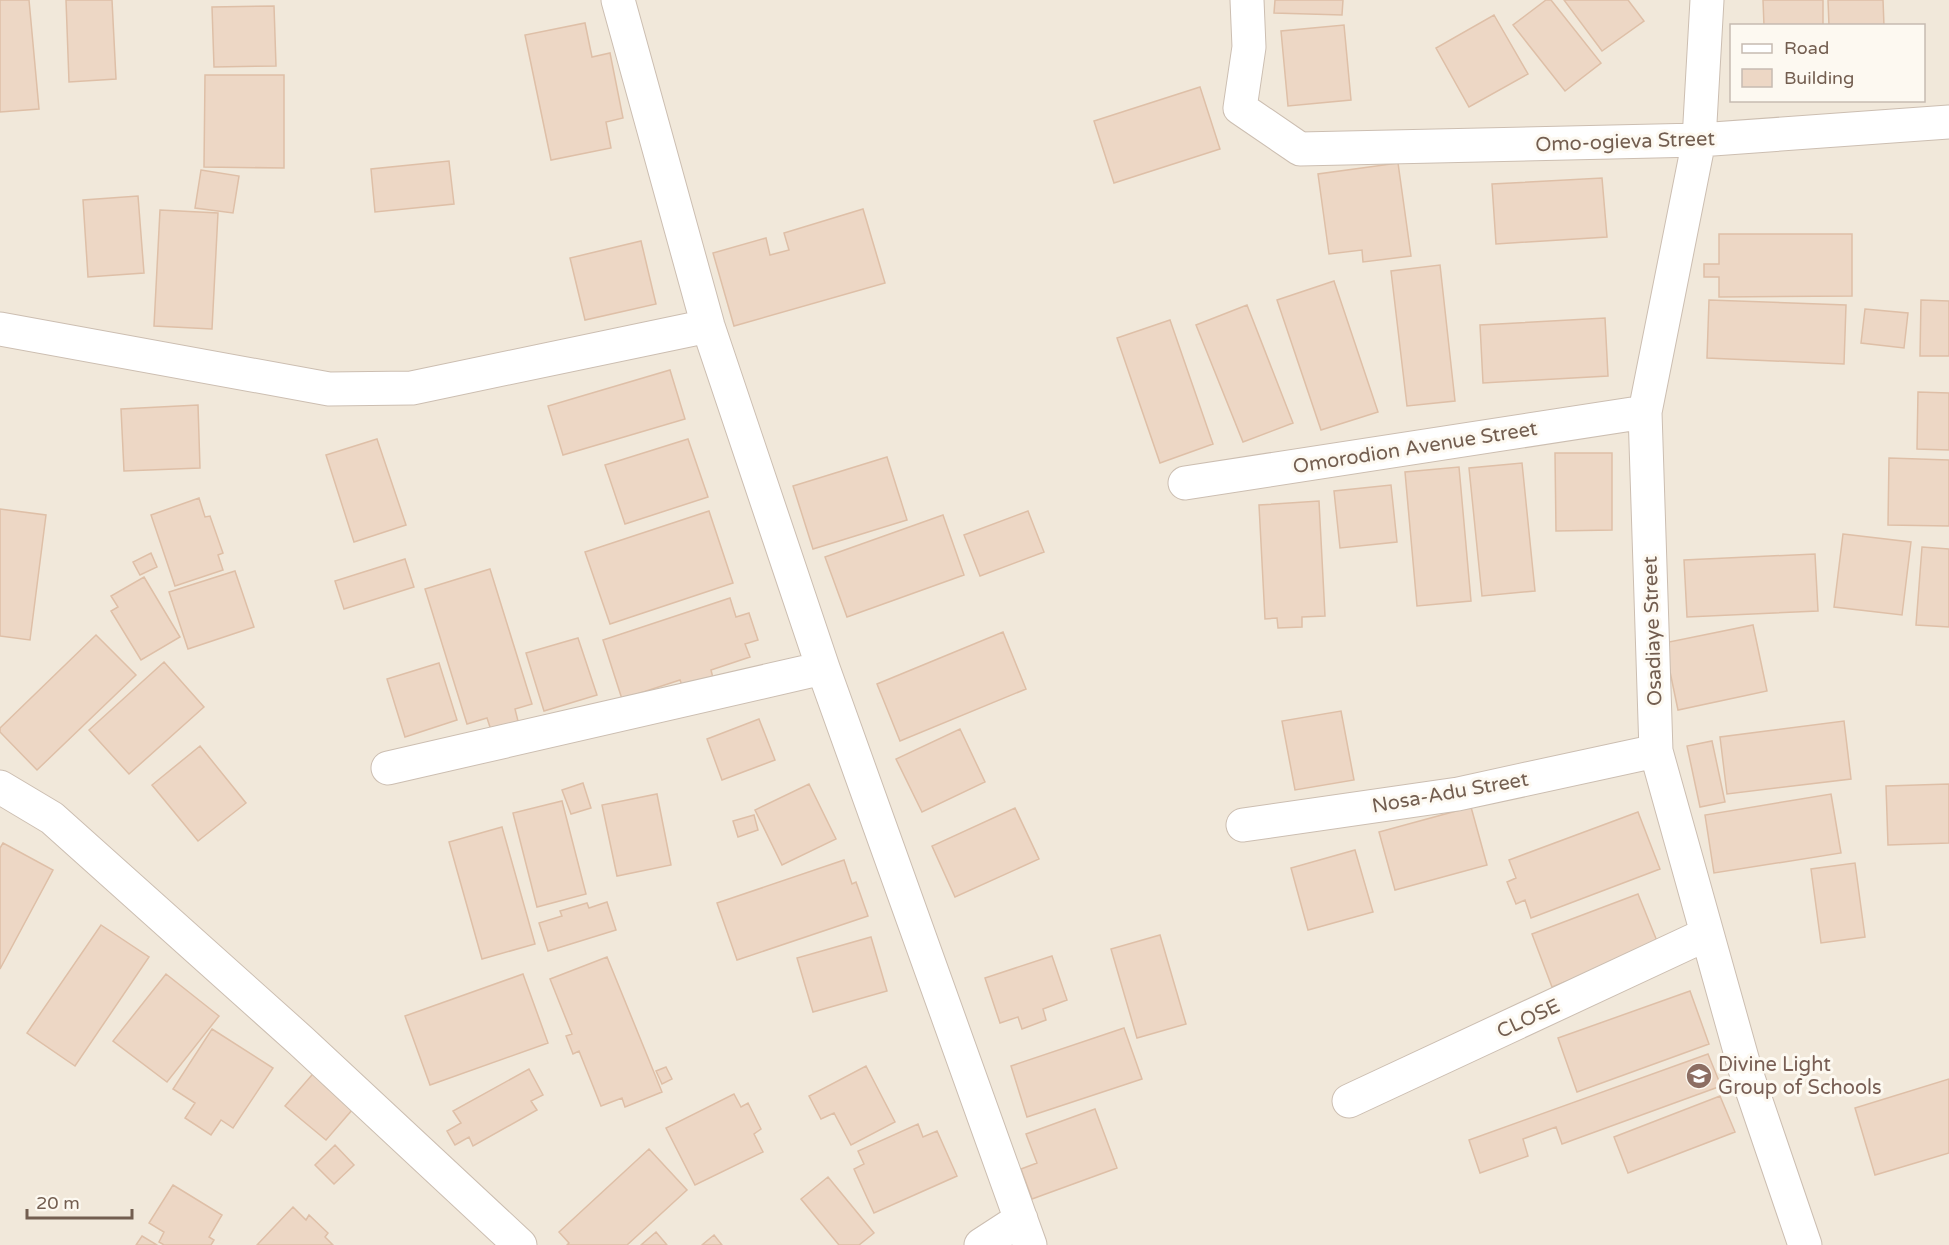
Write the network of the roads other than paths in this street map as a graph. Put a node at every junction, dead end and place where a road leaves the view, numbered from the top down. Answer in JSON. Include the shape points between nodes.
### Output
{"nodes":[{"id":1,"x":618,"y":0,"type":"edge"},
{"id":2,"x":1247,"y":0,"type":"edge"},
{"id":3,"x":1707,"y":0,"type":"edge"},
{"id":4,"x":1949,"y":122,"type":"edge"},
{"id":5,"x":1699,"y":140,"type":"junction"},
{"id":6,"x":708,"y":326,"type":"junction"},
{"id":7,"x":0,"y":328,"type":"edge"},
{"id":8,"x":1645,"y":412,"type":"junction"},
{"id":9,"x":1185,"y":483,"type":"dead end"},
{"id":10,"x":823,"y":668,"type":"junction"},
{"id":11,"x":1656,"y":751,"type":"junction"},
{"id":12,"x":388,"y":768,"type":"dead end"},
{"id":13,"x":0,"y":787,"type":"edge"},
{"id":14,"x":1243,"y":825,"type":"dead end"},
{"id":15,"x":1707,"y":934,"type":"junction"},
{"id":16,"x":1349,"y":1101,"type":"dead end"},
{"id":17,"x":1026,"y":1232,"type":"edge"},
{"id":18,"x":520,"y":1245,"type":"edge"},
{"id":19,"x":981,"y":1245,"type":"edge"},
{"id":20,"x":1805,"y":1245,"type":"edge"}],
"edges":[{"from":1,"to":6,"type":"street"},
{"from":2,"to":5,"type":"street","name":"Omo-ogieva Street","via":[[1249,47],[1240,108],[1300,149]]},
{"from":3,"to":5,"type":"street","name":"Osadiaye Street"},
{"from":4,"to":5,"type":"street","name":"Omo-ogieva Street"},
{"from":5,"to":8,"type":"street","name":"Osadiaye Street"},
{"from":6,"to":7,"type":"street","via":[[412,388],[328,389]]},
{"from":6,"to":10,"type":"street"},
{"from":8,"to":9,"type":"street","name":"Omorodion Avenue Street"},
{"from":8,"to":11,"type":"street","name":"Osadiaye Street"},
{"from":10,"to":12,"type":"street"},
{"from":10,"to":17,"type":"street"},
{"from":11,"to":14,"type":"street","name":"Nosa-Adu Street","via":[[1458,794]]},
{"from":11,"to":15,"type":"street","name":"Osadiaye Street"},
{"from":13,"to":18,"type":"street","via":[[52,818],[301,1041]]},
{"from":15,"to":16,"type":"street","name":"CLOSE"},
{"from":15,"to":20,"type":"street","name":"Osadiaye Street","via":[[1745,1069]]},
{"from":17,"to":19,"type":"street"}]}
